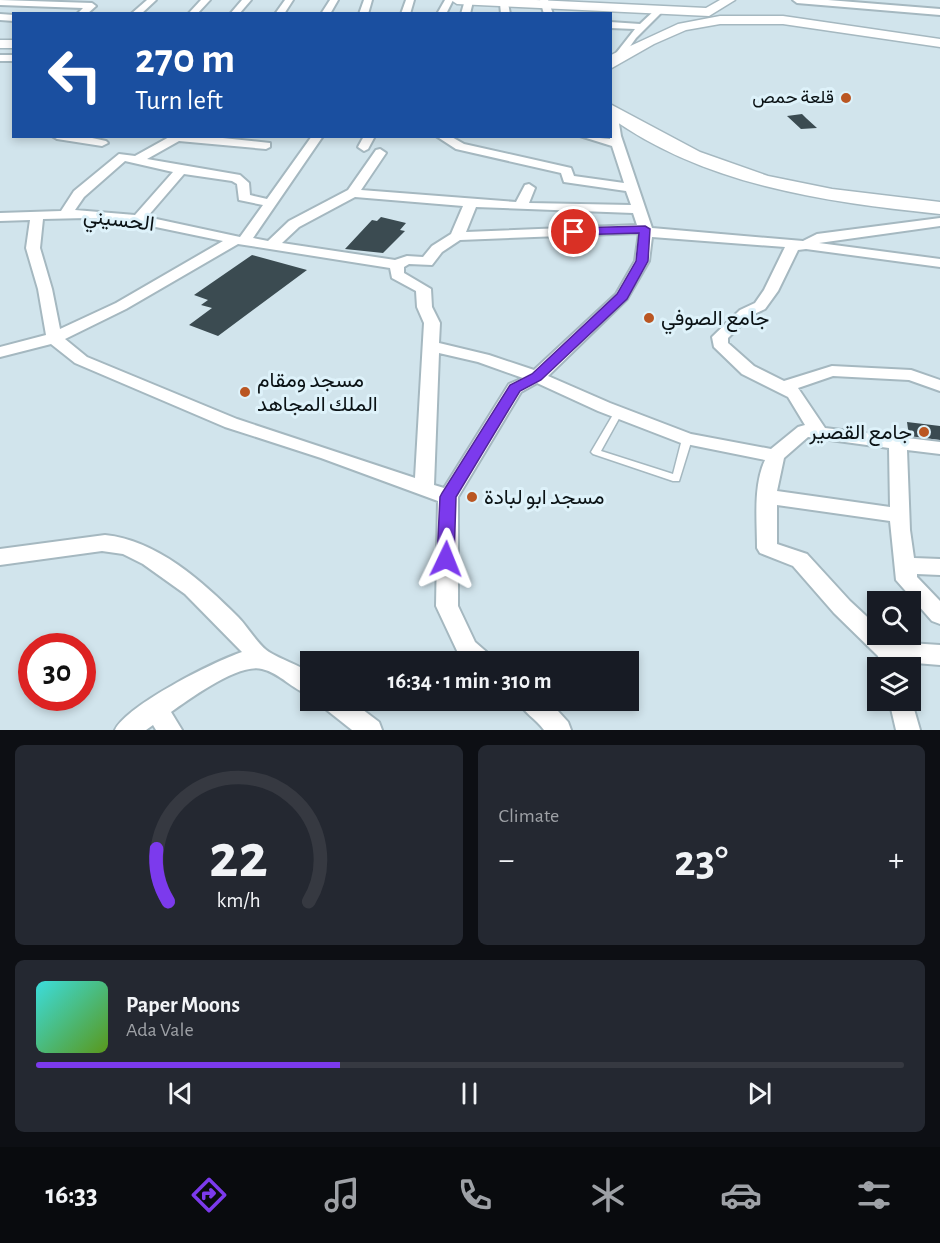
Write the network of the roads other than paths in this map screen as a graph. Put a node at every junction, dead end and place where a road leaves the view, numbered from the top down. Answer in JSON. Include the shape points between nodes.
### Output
{"nodes":[{"id":1,"x":101,"y":0,"type":"edge"},
{"id":2,"x":152,"y":0,"type":"edge"},
{"id":3,"x":207,"y":0,"type":"edge"},
{"id":4,"x":247,"y":0,"type":"edge"},
{"id":5,"x":457,"y":0,"type":"edge"},
{"id":6,"x":729,"y":0,"type":"edge"},
{"id":7,"x":797,"y":0,"type":"edge"},
{"id":8,"x":469,"y":1,"type":"edge"},
{"id":9,"x":0,"y":2,"type":"edge"},
{"id":10,"x":501,"y":5,"type":"edge"},
{"id":11,"x":92,"y":6,"type":"junction"},
{"id":12,"x":547,"y":6,"type":"edge"},
{"id":13,"x":663,"y":8,"type":"edge"},
{"id":14,"x":84,"y":12,"type":"edge"},
{"id":15,"x":137,"y":12,"type":"edge"},
{"id":16,"x":194,"y":12,"type":"edge"},
{"id":17,"x":236,"y":12,"type":"edge"},
{"id":18,"x":708,"y":12,"type":"junction"},
{"id":19,"x":940,"y":12,"type":"edge"},
{"id":20,"x":783,"y":20,"type":"junction"},
{"id":21,"x":612,"y":25,"type":"edge"},
{"id":22,"x":644,"y":27,"type":"junction"},
{"id":23,"x":622,"y":36,"type":"dead end"},
{"id":24,"x":633,"y":36,"type":"junction"},
{"id":25,"x":940,"y":43,"type":"edge"},
{"id":26,"x":612,"y":61,"type":"edge"},
{"id":27,"x":612,"y":111,"type":"edge"},
{"id":28,"x":612,"y":116,"type":"edge"},
{"id":29,"x":82,"y":138,"type":"edge"},
{"id":30,"x":178,"y":138,"type":"edge"},
{"id":31,"x":191,"y":138,"type":"edge"},
{"id":32,"x":317,"y":138,"type":"edge"},
{"id":33,"x":444,"y":138,"type":"edge"},
{"id":34,"x":593,"y":138,"type":"edge"},
{"id":35,"x":106,"y":140,"type":"edge"},
{"id":36,"x":617,"y":144,"type":"junction"},
{"id":37,"x":266,"y":145,"type":"dead end"},
{"id":38,"x":380,"y":153,"type":"dead end"},
{"id":39,"x":123,"y":157,"type":"junction"},
{"id":40,"x":136,"y":160,"type":"junction"},
{"id":41,"x":181,"y":170,"type":"junction"},
{"id":42,"x":451,"y":187,"type":"dead end"},
{"id":43,"x":529,"y":188,"type":"dead end"},
{"id":44,"x":631,"y":188,"type":"junction"},
{"id":45,"x":353,"y":193,"type":"junction"},
{"id":46,"x":445,"y":201,"type":"junction"},
{"id":47,"x":270,"y":203,"type":"junction"},
{"id":48,"x":471,"y":203,"type":"junction"},
{"id":49,"x":521,"y":206,"type":"junction"},
{"id":50,"x":638,"y":208,"type":"junction"},
{"id":51,"x":940,"y":208,"type":"edge"},
{"id":52,"x":64,"y":215,"type":"junction"},
{"id":53,"x":38,"y":216,"type":"junction"},
{"id":54,"x":0,"y":217,"type":"edge"},
{"id":55,"x":137,"y":220,"type":"junction"},
{"id":56,"x":940,"y":222,"type":"edge"},
{"id":57,"x":645,"y":231,"type":"junction"},
{"id":58,"x":457,"y":236,"type":"junction"},
{"id":59,"x":240,"y":241,"type":"junction"},
{"id":60,"x":806,"y":244,"type":"junction"},
{"id":61,"x":272,"y":246,"type":"junction"},
{"id":62,"x":940,"y":262,"type":"edge"},
{"id":63,"x":397,"y":265,"type":"junction"},
{"id":64,"x":54,"y":338,"type":"junction"},
{"id":65,"x":430,"y":346,"type":"junction"},
{"id":66,"x":0,"y":352,"type":"edge"},
{"id":67,"x":537,"y":377,"type":"junction"},
{"id":68,"x":940,"y":386,"type":"edge"},
{"id":69,"x":785,"y":387,"type":"junction"},
{"id":70,"x":618,"y":413,"type":"junction"},
{"id":71,"x":819,"y":433,"type":"junction"},
{"id":72,"x":687,"y":439,"type":"junction"},
{"id":73,"x":898,"y":443,"type":"junction"},
{"id":74,"x":940,"y":448,"type":"edge"},
{"id":75,"x":775,"y":456,"type":"junction"},
{"id":76,"x":424,"y":488,"type":"junction"},
{"id":77,"x":448,"y":497,"type":"junction"},
{"id":78,"x":768,"y":497,"type":"junction"},
{"id":79,"x":900,"y":516,"type":"junction"},
{"id":80,"x":0,"y":556,"type":"edge"},
{"id":81,"x":905,"y":566,"type":"junction"},
{"id":82,"x":940,"y":567,"type":"edge"},
{"id":83,"x":940,"y":615,"type":"edge"},
{"id":84,"x":470,"y":651,"type":"edge"},
{"id":85,"x":940,"y":655,"type":"edge"},
{"id":86,"x":888,"y":657,"type":"edge"},
{"id":87,"x":915,"y":657,"type":"edge"},
{"id":88,"x":260,"y":659,"type":"junction"},
{"id":89,"x":300,"y":680,"type":"edge"},
{"id":90,"x":154,"y":709,"type":"junction"},
{"id":91,"x":345,"y":711,"type":"edge"},
{"id":92,"x":544,"y":711,"type":"edge"},
{"id":93,"x":904,"y":711,"type":"edge"},
{"id":94,"x":127,"y":730,"type":"edge"},
{"id":95,"x":170,"y":730,"type":"edge"},
{"id":96,"x":370,"y":730,"type":"edge"},
{"id":97,"x":559,"y":730,"type":"edge"},
{"id":98,"x":908,"y":730,"type":"edge"}],
"edges":[{"from":1,"to":11,"type":"street"},
{"from":2,"to":15,"type":"street"},
{"from":3,"to":16,"type":"street"},
{"from":4,"to":17,"type":"street"},
{"from":5,"to":8,"type":"main road"},
{"from":6,"to":18,"type":"main road"},
{"from":7,"to":19,"type":"street"},
{"from":8,"to":10,"type":"main road"},
{"from":9,"to":11,"type":"street"},
{"from":10,"to":12,"type":"main road"},
{"from":11,"to":14,"type":"street"},
{"from":12,"to":13,"type":"main road"},
{"from":13,"to":18,"type":"main road"},
{"from":13,"to":22,"type":"street"},
{"from":18,"to":20,"type":"main road"},
{"from":20,"to":25,"type":"main road"},
{"from":20,"to":26,"type":"main road","via":[[701,23],[649,41]]},
{"from":21,"to":22,"type":"street"},
{"from":22,"to":24,"type":"street"},
{"from":23,"to":24,"type":"street"},
{"from":24,"to":26,"type":"street"},
{"from":27,"to":51,"type":"main road","via":[[684,152],[753,179],[854,199]]},
{"from":28,"to":36,"type":"street"},
{"from":29,"to":35,"type":"street"},
{"from":30,"to":40,"type":"street"},
{"from":31,"to":37,"type":"street"},
{"from":32,"to":47,"type":"street"},
{"from":33,"to":44,"type":"street","via":[[460,147],[567,171],[568,179]]},
{"from":34,"to":36,"type":"street"},
{"from":35,"to":39,"type":"street","via":[[125,148],[128,153]]},
{"from":36,"to":44,"type":"street"},
{"from":38,"to":45,"type":"street"},
{"from":39,"to":40,"type":"street"},
{"from":39,"to":52,"type":"street","via":[[79,194]]},
{"from":40,"to":41,"type":"street"},
{"from":41,"to":47,"type":"street","via":[[236,178],[243,183],[244,197]]},
{"from":41,"to":55,"type":"street"},
{"from":42,"to":46,"type":"street"},
{"from":43,"to":49,"type":"street"},
{"from":44,"to":50,"type":"street"},
{"from":45,"to":46,"type":"street"},
{"from":45,"to":61,"type":"street","via":[[294,224]]},
{"from":46,"to":48,"type":"street"},
{"from":47,"to":59,"type":"street"},
{"from":48,"to":49,"type":"street"},
{"from":48,"to":58,"type":"street"},
{"from":49,"to":50,"type":"street"},
{"from":50,"to":57,"type":"street"},
{"from":52,"to":53,"type":"street","name":"الحسيني"},
{"from":52,"to":55,"type":"street","name":"الحسيني"},
{"from":53,"to":54,"type":"street","name":"الحسيني"},
{"from":53,"to":64,"type":"street","via":[[33,248]]},
{"from":55,"to":59,"type":"street","name":"الحسيني"},
{"from":56,"to":60,"type":"street","via":[[817,238]]},
{"from":57,"to":58,"type":"street"},
{"from":57,"to":60,"type":"street"},
{"from":57,"to":67,"type":"street","via":[[642,261],[622,296]]},
{"from":58,"to":63,"type":"street","name":"الحسيني","via":[[437,249],[427,262],[406,260]]},
{"from":59,"to":61,"type":"street","name":"الحسيني"},
{"from":59,"to":64,"type":"street"},
{"from":60,"to":62,"type":"street"},
{"from":60,"to":69,"type":"street","via":[[789,250],[760,306],[745,313],[720,337],[720,344],[748,370]]},
{"from":61,"to":63,"type":"street","name":"الحسيني"},
{"from":63,"to":65,"type":"street","via":[[397,275],[424,289],[422,300],[432,323]]},
{"from":64,"to":66,"type":"street"},
{"from":64,"to":76,"type":"street","via":[[81,360],[146,389],[231,423]]},
{"from":65,"to":67,"type":"street","via":[[483,358]]},
{"from":65,"to":76,"type":"street"},
{"from":67,"to":70,"type":"street"},
{"from":67,"to":77,"type":"street","via":[[515,388]]},
{"from":68,"to":69,"type":"street","via":[[911,375],[832,371]]},
{"from":69,"to":71,"type":"street","via":[[794,393]]},
{"from":70,"to":72,"type":"street"},
{"from":70,"to":72,"type":"lane","via":[[596,452],[676,479]]},
{"from":71,"to":73,"type":"street"},
{"from":71,"to":75,"type":"street","via":[[804,431]]},
{"from":72,"to":75,"type":"street"},
{"from":73,"to":74,"type":"street"},
{"from":73,"to":79,"type":"street"},
{"from":75,"to":78,"type":"street"},
{"from":76,"to":77,"type":"street"},
{"from":77,"to":84,"type":"street","via":[[447,606]]},
{"from":78,"to":79,"type":"street"},
{"from":78,"to":86,"type":"street","via":[[767,548],[800,560]]},
{"from":79,"to":81,"type":"street"},
{"from":80,"to":88,"type":"street","via":[[109,543],[141,554],[218,609]]},
{"from":81,"to":82,"type":"street"},
{"from":81,"to":83,"type":"street","via":[[907,580]]},
{"from":85,"to":87,"type":"street"},
{"from":88,"to":89,"type":"street"},
{"from":88,"to":90,"type":"street","via":[[234,664]]},
{"from":90,"to":94,"type":"street"},
{"from":90,"to":95,"type":"street"},
{"from":91,"to":96,"type":"street"},
{"from":92,"to":97,"type":"street"},
{"from":93,"to":98,"type":"street"}]}
